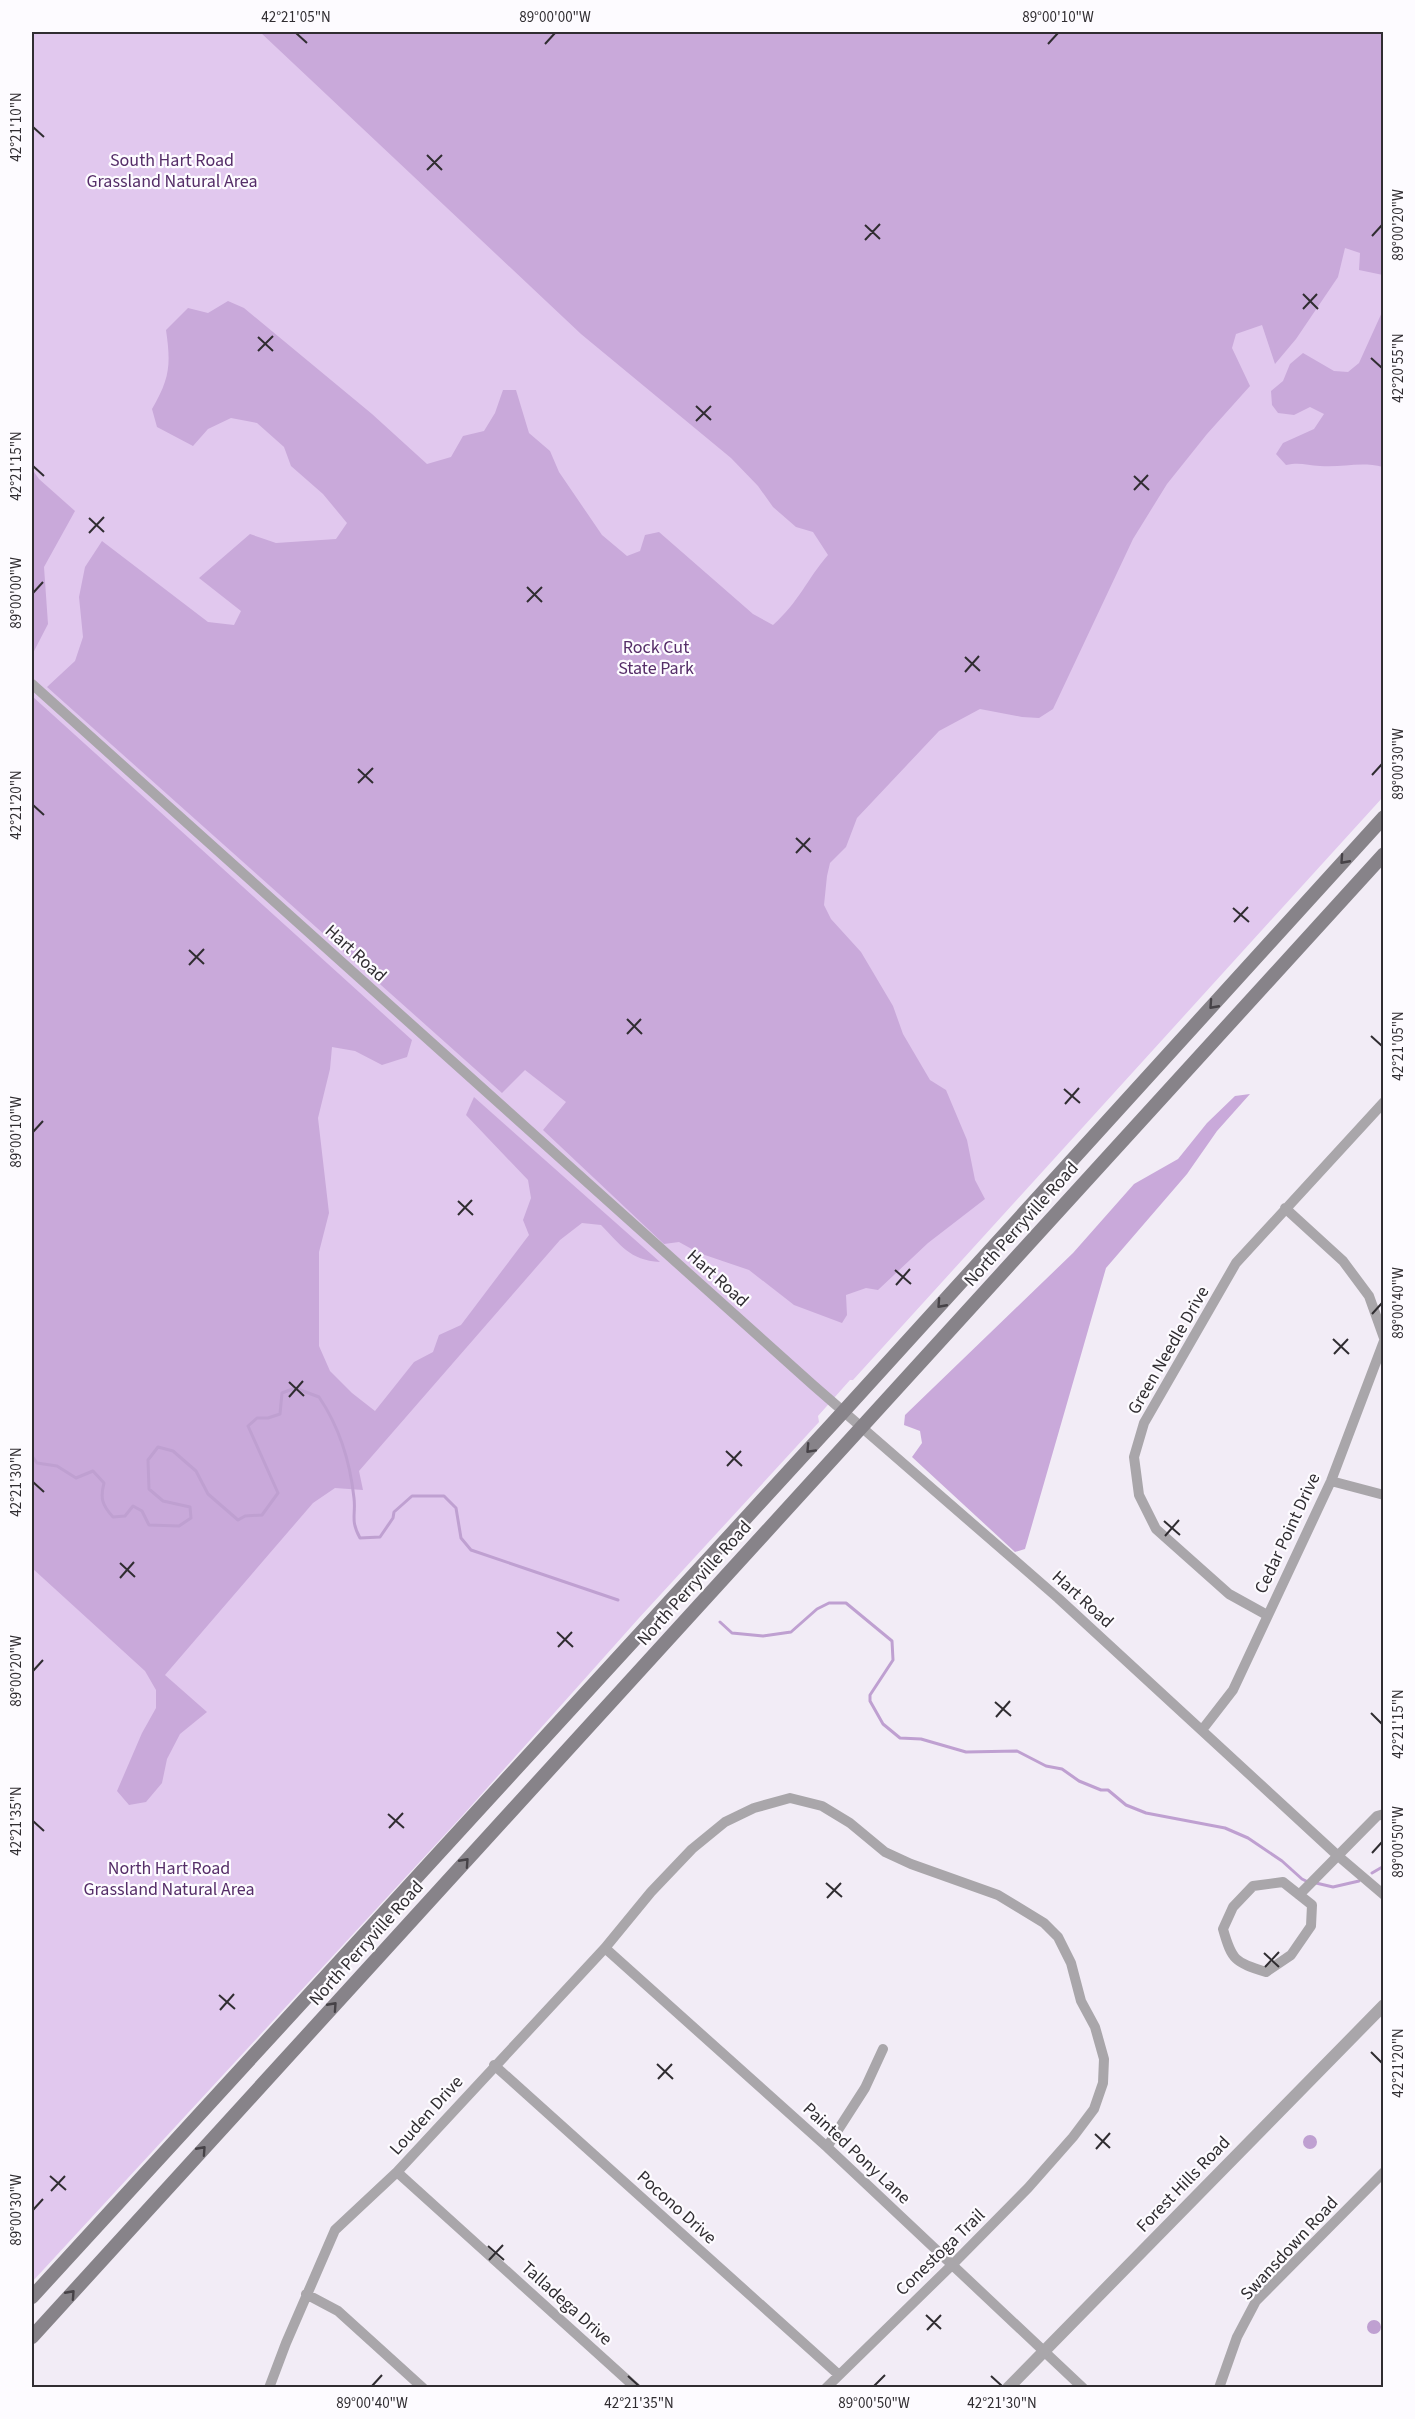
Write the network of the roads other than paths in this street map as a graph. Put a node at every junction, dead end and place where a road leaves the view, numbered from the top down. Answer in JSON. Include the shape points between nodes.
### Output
{"nodes":[{"id":1,"x":32,"y":684,"type":"edge"},
{"id":2,"x":1383,"y":817,"type":"edge"},
{"id":3,"x":1383,"y":854,"type":"edge"},
{"id":4,"x":1383,"y":1102,"type":"edge"},
{"id":5,"x":1285,"y":1208,"type":"junction"},
{"id":6,"x":1383,"y":1340,"type":"edge"},
{"id":7,"x":843,"y":1412,"type":"junction"},
{"id":8,"x":861,"y":1427,"type":"junction"},
{"id":9,"x":1331,"y":1481,"type":"junction"},
{"id":10,"x":1383,"y":1495,"type":"edge"},
{"id":11,"x":1267,"y":1615,"type":"junction"},
{"id":12,"x":1202,"y":1730,"type":"junction"},
{"id":13,"x":1383,"y":1814,"type":"edge"},
{"id":14,"x":1337,"y":1855,"type":"junction"},
{"id":15,"x":651,"y":1892,"type":"joint"},
{"id":16,"x":1299,"y":1895,"type":"junction"},
{"id":17,"x":1383,"y":1895,"type":"edge"},
{"id":18,"x":605,"y":1948,"type":"junction"},
{"id":19,"x":1383,"y":2005,"type":"edge"},
{"id":20,"x":883,"y":2049,"type":"dead end"},
{"id":21,"x":494,"y":2065,"type":"junction"},
{"id":22,"x":827,"y":2147,"type":"junction"},
{"id":23,"x":397,"y":2172,"type":"junction"},
{"id":24,"x":1383,"y":2172,"type":"edge"},
{"id":25,"x":953,"y":2264,"type":"junction"},
{"id":26,"x":306,"y":2294,"type":"junction"},
{"id":27,"x":32,"y":2297,"type":"edge"},
{"id":28,"x":32,"y":2337,"type":"edge"},
{"id":29,"x":1045,"y":2350,"type":"junction"},
{"id":30,"x":838,"y":2374,"type":"junction"},
{"id":31,"x":269,"y":2388,"type":"edge"},
{"id":32,"x":423,"y":2388,"type":"edge"},
{"id":33,"x":636,"y":2388,"type":"edge"},
{"id":34,"x":826,"y":2388,"type":"edge"},
{"id":35,"x":1008,"y":2388,"type":"edge"},
{"id":36,"x":1083,"y":2388,"type":"edge"},
{"id":37,"x":1219,"y":2388,"type":"edge"}],
"edges":[{"from":1,"to":7,"type":"street","name":"Hart Road"},
{"from":2,"to":7,"type":"main road","name":"North Perryville Road","one_way":true},
{"from":3,"to":8,"type":"main road","name":"North Perryville Road"},
{"from":4,"to":5,"type":"street","name":"Green Needle Drive"},
{"from":5,"to":6,"type":"street","name":"Cedar Point Drive","via":[[1343,1261],[1369,1296]]},
{"from":5,"to":11,"type":"street","name":"Green Needle Drive","via":[[1236,1263],[1144,1423],[1134,1457],[1139,1495],[1156,1529],[1229,1594]]},
{"from":6,"to":9,"type":"street","name":"Cedar Point Drive"},
{"from":7,"to":8,"type":"street","name":"Hart Road"},
{"from":7,"to":27,"type":"main road","name":"North Perryville Road","one_way":true},
{"from":8,"to":12,"type":"street","name":"Hart Road"},
{"from":28,"to":8,"type":"main road","name":"North Perryville Road","one_way":true},
{"from":9,"to":10,"type":"street"},
{"from":9,"to":11,"type":"street","name":"Cedar Point Drive"},
{"from":11,"to":12,"type":"street","name":"Cedar Point Drive","via":[[1233,1690]]},
{"from":12,"to":14,"type":"street","name":"Hart Road"},
{"from":13,"to":14,"type":"street"},
{"from":14,"to":16,"type":"street"},
{"from":14,"to":17,"type":"street","name":"Hart Road"},
{"from":15,"to":18,"type":"street","name":"Louden Drive"},
{"from":15,"to":25,"type":"street","name":"Conestoga Trail","via":[[692,1849],[725,1822],[754,1808],[790,1798],[822,1806],[902,1860],[998,1895],[1024,1909],[1058,1937],[1104,2059],[1094,2109],[1028,2188]]},
{"from":16,"to":16,"type":"street","via":[[1312,1905],[1311,1926],[1291,1955],[1266,1972],[1240,1964],[1229,1950],[1223,1929],[1233,1907],[1253,1887],[1283,1881]]},
{"from":18,"to":21,"type":"street","name":"Louden Drive"},
{"from":18,"to":22,"type":"street","name":"Painted Pony Lane"},
{"from":19,"to":29,"type":"street","name":"Forest Hills Road"},
{"from":20,"to":22,"type":"street","via":[[865,2088]]},
{"from":21,"to":23,"type":"street","name":"Louden Drive"},
{"from":21,"to":30,"type":"street","name":"Pocono Drive"},
{"from":22,"to":25,"type":"street","name":"Painted Pony Lane"},
{"from":23,"to":26,"type":"street","name":"Louden Drive","via":[[335,2230]]},
{"from":23,"to":33,"type":"street","name":"Talladega Drive"},
{"from":24,"to":37,"type":"street","name":"Swansdown Road","via":[[1256,2301],[1237,2337]]},
{"from":25,"to":29,"type":"street","name":"Painted Pony Lane"},
{"from":25,"to":30,"type":"street","name":"Conestoga Trail"},
{"from":26,"to":31,"type":"street","name":"Louden Drive"},
{"from":26,"to":32,"type":"street","via":[[338,2311]]},
{"from":29,"to":35,"type":"street","name":"Forest Hills Road"},
{"from":29,"to":36,"type":"street","name":"Painted Pony Lane"},
{"from":30,"to":34,"type":"street","name":"Conestoga Trail"}]}
